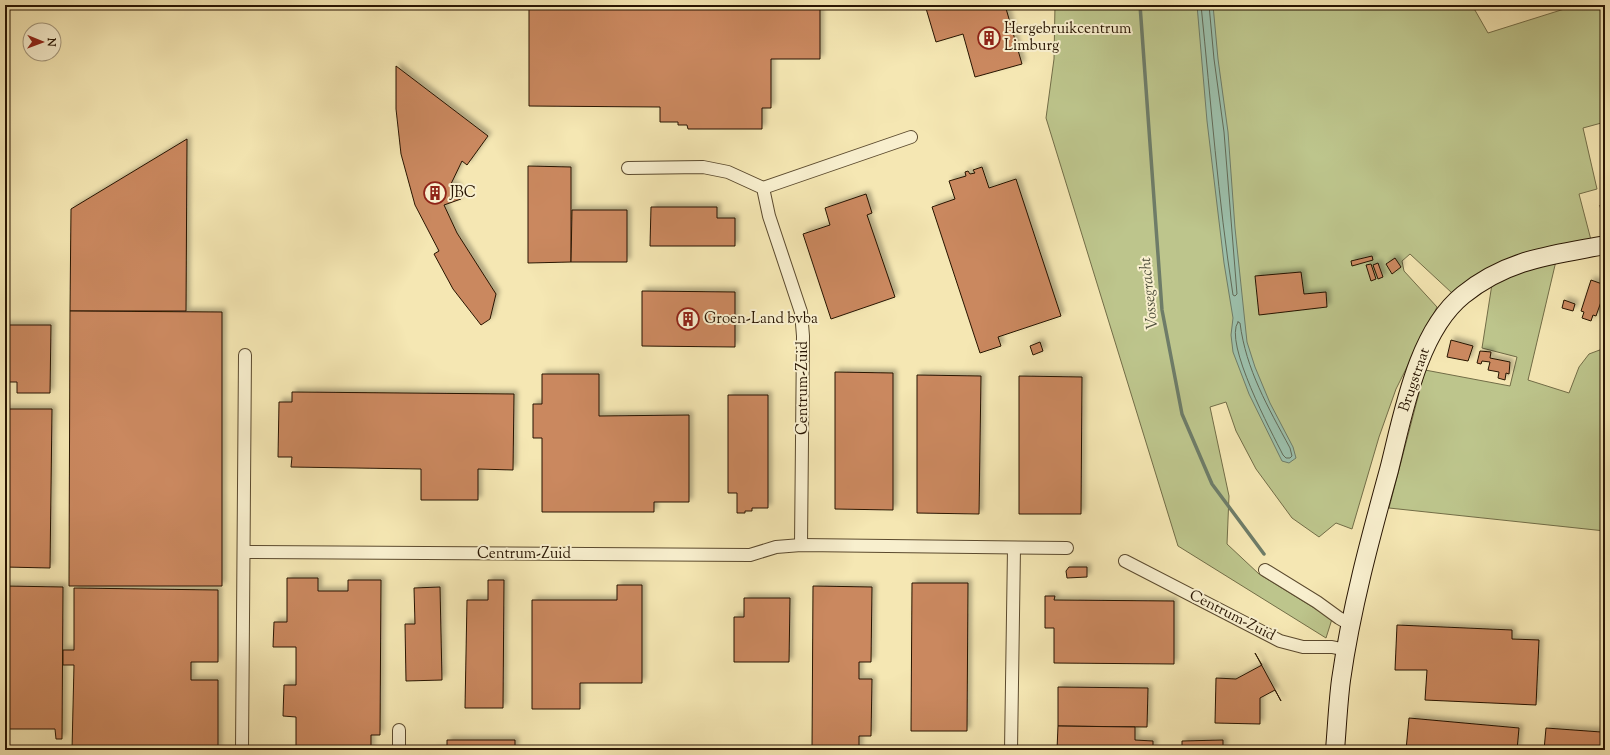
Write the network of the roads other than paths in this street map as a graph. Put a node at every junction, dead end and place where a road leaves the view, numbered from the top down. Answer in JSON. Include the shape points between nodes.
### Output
{"nodes":[{"id":1,"x":911,"y":137,"type":"dead end"},
{"id":2,"x":628,"y":168,"type":"dead end"},
{"id":3,"x":763,"y":188,"type":"junction"},
{"id":4,"x":1605,"y":245,"type":"edge"},
{"id":5,"x":245,"y":355,"type":"dead end"},
{"id":6,"x":801,"y":545,"type":"junction"},
{"id":7,"x":1014,"y":548,"type":"junction"},
{"id":8,"x":1067,"y":548,"type":"dead end"},
{"id":9,"x":244,"y":552,"type":"junction"},
{"id":10,"x":1125,"y":561,"type":"dead end"},
{"id":11,"x":1265,"y":570,"type":"dead end"},
{"id":12,"x":1351,"y":624,"type":"junction"},
{"id":13,"x":1346,"y":650,"type":"junction"},
{"id":14,"x":399,"y":730,"type":"dead end"},
{"id":15,"x":242,"y":750,"type":"edge"},
{"id":16,"x":399,"y":750,"type":"edge"},
{"id":17,"x":1011,"y":750,"type":"edge"},
{"id":18,"x":1335,"y":750,"type":"edge"}],
"edges":[{"from":1,"to":3,"type":"street"},
{"from":2,"to":3,"type":"street","via":[[703,167],[728,172]]},
{"from":3,"to":6,"type":"street","name":"Centrum-Zuid","via":[[769,216],[801,312]]},
{"from":4,"to":12,"type":"street","name":"Brugstraat","via":[[1517,263],[1501,270],[1462,295],[1434,329],[1423,352],[1406,405]]},
{"from":5,"to":9,"type":"street"},
{"from":6,"to":7,"type":"street","name":"Centrum-Zuid"},
{"from":6,"to":9,"type":"street","name":"Centrum-Zuid","via":[[776,547],[750,555]]},
{"from":7,"to":8,"type":"street","name":"Centrum-Zuid"},
{"from":7,"to":17,"type":"street"},
{"from":9,"to":15,"type":"street"},
{"from":10,"to":13,"type":"street","name":"Centrum-Zuid","via":[[1280,641],[1303,647],[1332,647]]},
{"from":11,"to":12,"type":"street"},
{"from":12,"to":13,"type":"street"},
{"from":13,"to":18,"type":"street"},
{"from":14,"to":16,"type":"street"}]}
